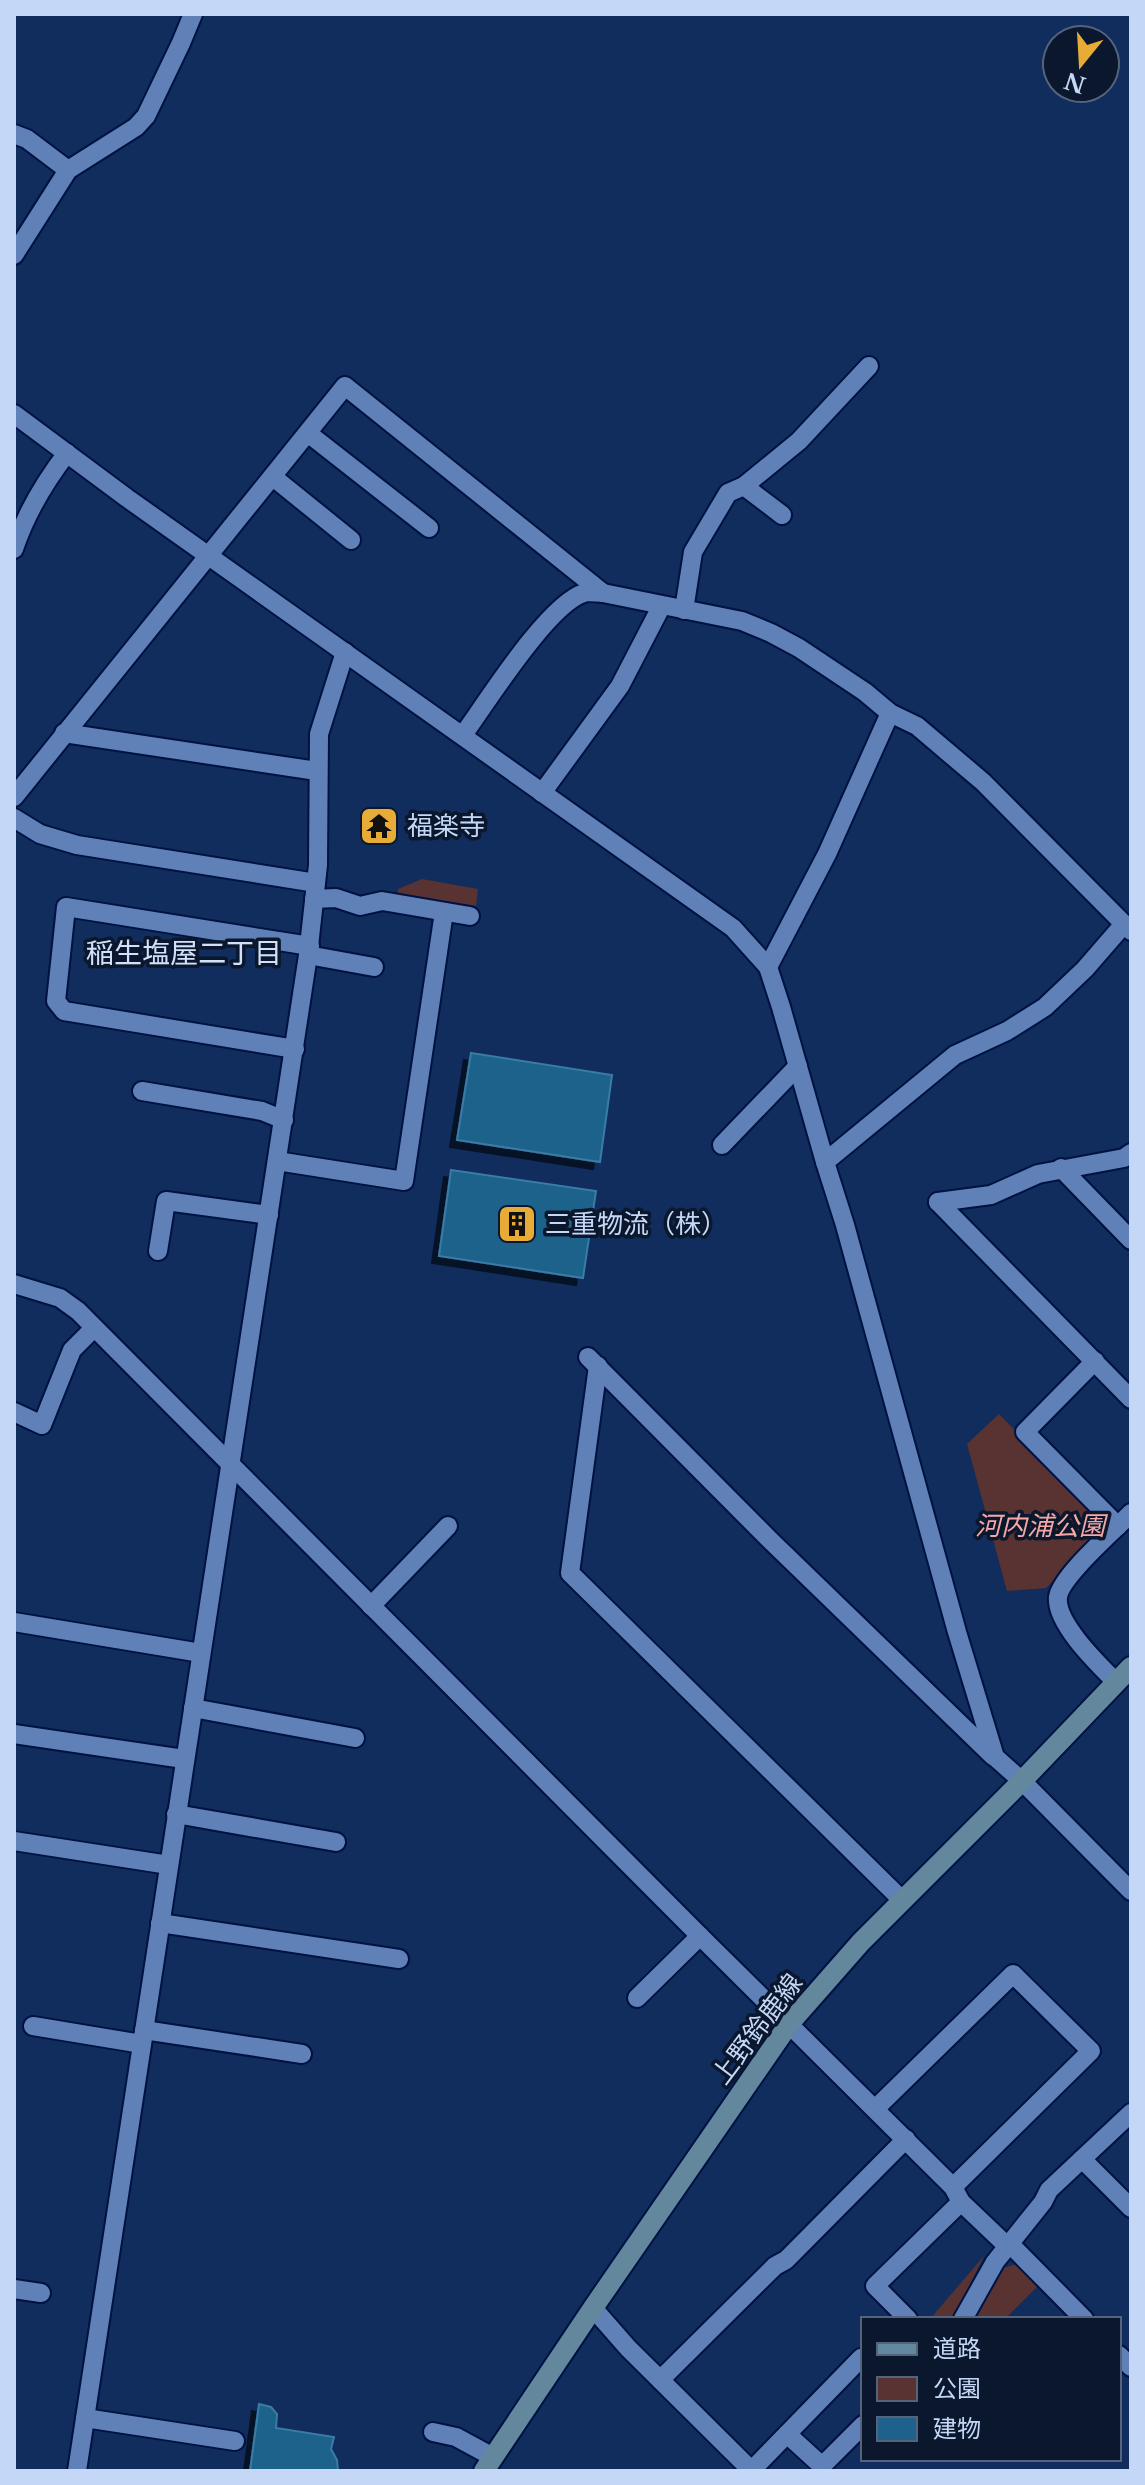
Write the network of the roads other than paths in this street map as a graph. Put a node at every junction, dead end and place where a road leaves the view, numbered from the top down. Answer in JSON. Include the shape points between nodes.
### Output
{"nodes":[{"id":1,"x":193,"y":14,"type":"edge"},
{"id":2,"x":14,"y":134,"type":"edge"},
{"id":3,"x":68,"y":170,"type":"junction"},
{"id":4,"x":14,"y":255,"type":"edge"},
{"id":5,"x":869,"y":366,"type":"dead end"},
{"id":6,"x":14,"y":414,"type":"edge"},
{"id":7,"x":309,"y":434,"type":"junction"},
{"id":8,"x":67,"y":453,"type":"junction"},
{"id":9,"x":273,"y":477,"type":"junction"},
{"id":10,"x":744,"y":486,"type":"junction"},
{"id":11,"x":782,"y":515,"type":"dead end"},
{"id":12,"x":429,"y":528,"type":"dead end"},
{"id":13,"x":351,"y":540,"type":"dead end"},
{"id":14,"x":14,"y":549,"type":"edge"},
{"id":15,"x":209,"y":554,"type":"junction"},
{"id":16,"x":603,"y":593,"type":"junction"},
{"id":17,"x":661,"y":607,"type":"junction"},
{"id":18,"x":684,"y":610,"type":"junction"},
{"id":19,"x":345,"y":652,"type":"junction"},
{"id":20,"x":890,"y":713,"type":"junction"},
{"id":21,"x":64,"y":733,"type":"junction"},
{"id":22,"x":463,"y":735,"type":"junction"},
{"id":23,"x":317,"y":771,"type":"junction"},
{"id":24,"x":542,"y":793,"type":"junction"},
{"id":25,"x":14,"y":797,"type":"edge"},
{"id":26,"x":14,"y":818,"type":"edge"},
{"id":27,"x":315,"y":891,"type":"junction"},
{"id":28,"x":444,"y":912,"type":"junction"},
{"id":29,"x":470,"y":916,"type":"dead end"},
{"id":30,"x":1128,"y":927,"type":"edge"},
{"id":31,"x":309,"y":950,"type":"junction"},
{"id":32,"x":374,"y":967,"type":"dead end"},
{"id":33,"x":768,"y":967,"type":"junction"},
{"id":34,"x":295,"y":1049,"type":"junction"},
{"id":35,"x":798,"y":1066,"type":"junction"},
{"id":36,"x":142,"y":1091,"type":"dead end"},
{"id":37,"x":284,"y":1120,"type":"junction"},
{"id":38,"x":722,"y":1145,"type":"dead end"},
{"id":39,"x":1131,"y":1153,"type":"edge"},
{"id":40,"x":277,"y":1161,"type":"junction"},
{"id":41,"x":825,"y":1162,"type":"junction"},
{"id":42,"x":1061,"y":1168,"type":"junction"},
{"id":43,"x":269,"y":1215,"type":"junction"},
{"id":44,"x":1131,"y":1240,"type":"edge"},
{"id":45,"x":158,"y":1251,"type":"dead end"},
{"id":46,"x":14,"y":1284,"type":"edge"},
{"id":47,"x":94,"y":1328,"type":"junction"},
{"id":48,"x":1095,"y":1361,"type":"junction"},
{"id":49,"x":1131,"y":1399,"type":"edge"},
{"id":50,"x":14,"y":1412,"type":"edge"},
{"id":51,"x":230,"y":1465,"type":"junction"},
{"id":52,"x":1125,"y":1520,"type":"edge"},
{"id":53,"x":448,"y":1526,"type":"dead end"},
{"id":54,"x":371,"y":1606,"type":"junction"},
{"id":55,"x":14,"y":1622,"type":"edge"},
{"id":56,"x":201,"y":1653,"type":"junction"},
{"id":57,"x":1131,"y":1667,"type":"edge"},
{"id":58,"x":1116,"y":1682,"type":"junction"},
{"id":59,"x":193,"y":1708,"type":"junction"},
{"id":60,"x":14,"y":1734,"type":"edge"},
{"id":61,"x":355,"y":1738,"type":"dead end"},
{"id":62,"x":995,"y":1757,"type":"junction"},
{"id":63,"x":184,"y":1759,"type":"junction"},
{"id":64,"x":1022,"y":1781,"type":"junction"},
{"id":65,"x":176,"y":1814,"type":"junction"},
{"id":66,"x":14,"y":1841,"type":"edge"},
{"id":67,"x":336,"y":1842,"type":"dead end"},
{"id":68,"x":169,"y":1865,"type":"junction"},
{"id":69,"x":1131,"y":1891,"type":"edge"},
{"id":70,"x":902,"y":1900,"type":"junction"},
{"id":71,"x":160,"y":1923,"type":"junction"},
{"id":72,"x":700,"y":1936,"type":"junction"},
{"id":73,"x":399,"y":1959,"type":"dead end"},
{"id":74,"x":637,"y":1998,"type":"dead end"},
{"id":75,"x":789,"y":2024,"type":"junction"},
{"id":76,"x":33,"y":2026,"type":"dead end"},
{"id":77,"x":143,"y":2037,"type":"junction"},
{"id":78,"x":302,"y":2054,"type":"dead end"},
{"id":79,"x":876,"y":2108,"type":"junction"},
{"id":80,"x":1131,"y":2113,"type":"edge"},
{"id":81,"x":906,"y":2139,"type":"junction"},
{"id":82,"x":1082,"y":2159,"type":"junction"},
{"id":83,"x":957,"y":2194,"type":"junction"},
{"id":84,"x":1131,"y":2208,"type":"edge"},
{"id":85,"x":1011,"y":2245,"type":"junction"},
{"id":86,"x":14,"y":2289,"type":"edge"},
{"id":87,"x":41,"y":2293,"type":"dead end"},
{"id":88,"x":593,"y":2308,"type":"junction"},
{"id":89,"x":906,"y":2317,"type":"edge"},
{"id":90,"x":964,"y":2317,"type":"edge"},
{"id":91,"x":1082,"y":2317,"type":"edge"},
{"id":92,"x":861,"y":2358,"type":"edge"},
{"id":93,"x":660,"y":2380,"type":"junction"},
{"id":94,"x":85,"y":2418,"type":"junction"},
{"id":95,"x":861,"y":2427,"type":"edge"},
{"id":96,"x":433,"y":2432,"type":"dead end"},
{"id":97,"x":787,"y":2434,"type":"junction"},
{"id":98,"x":235,"y":2441,"type":"dead end"},
{"id":99,"x":489,"y":2464,"type":"edge"},
{"id":100,"x":77,"y":2471,"type":"edge"},
{"id":101,"x":751,"y":2471,"type":"edge"}],
"edges":[{"from":1,"to":3,"type":"street","via":[[146,116]]},
{"from":2,"to":3,"type":"street"},
{"from":3,"to":4,"type":"street"},
{"from":5,"to":10,"type":"street","via":[[799,441]]},
{"from":6,"to":8,"type":"street"},
{"from":7,"to":9,"type":"street"},
{"from":7,"to":12,"type":"street"},
{"from":7,"to":16,"type":"street","via":[[345,386]]},
{"from":8,"to":14,"type":"street","via":[[42,487]]},
{"from":8,"to":15,"type":"street"},
{"from":9,"to":13,"type":"street"},
{"from":9,"to":15,"type":"street"},
{"from":10,"to":11,"type":"street"},
{"from":10,"to":18,"type":"street","via":[[728,493],[693,552]]},
{"from":15,"to":19,"type":"street"},
{"from":15,"to":21,"type":"street"},
{"from":16,"to":17,"type":"street"},
{"from":16,"to":22,"type":"street","via":[[585,592],[543,625]]},
{"from":17,"to":18,"type":"street"},
{"from":17,"to":24,"type":"street","via":[[620,686]]},
{"from":18,"to":20,"type":"street","via":[[742,621],[771,633]]},
{"from":19,"to":22,"type":"street"},
{"from":19,"to":23,"type":"street","via":[[322,718]]},
{"from":20,"to":30,"type":"street","via":[[917,726],[983,782]]},
{"from":20,"to":33,"type":"street","via":[[827,854]]},
{"from":21,"to":23,"type":"street"},
{"from":21,"to":25,"type":"street"},
{"from":22,"to":24,"type":"street"},
{"from":23,"to":27,"type":"street"},
{"from":24,"to":33,"type":"street","via":[[733,928]]},
{"from":26,"to":27,"type":"street","via":[[40,834],[77,845]]},
{"from":27,"to":28,"type":"street","via":[[360,906],[382,901]]},
{"from":27,"to":31,"type":"street"},
{"from":28,"to":29,"type":"street"},
{"from":28,"to":40,"type":"street","via":[[404,1181]]},
{"from":30,"to":41,"type":"street","via":[[1045,1007],[955,1055]]},
{"from":31,"to":32,"type":"street"},
{"from":31,"to":34,"type":"street"},
{"from":31,"to":34,"type":"street","via":[[66,907],[56,1001],[64,1011]]},
{"from":33,"to":35,"type":"street"},
{"from":34,"to":37,"type":"street"},
{"from":35,"to":38,"type":"street"},
{"from":35,"to":41,"type":"street"},
{"from":36,"to":37,"type":"street","via":[[262,1111]]},
{"from":37,"to":40,"type":"street"},
{"from":39,"to":42,"type":"street"},
{"from":40,"to":43,"type":"street"},
{"from":41,"to":62,"type":"street"},
{"from":42,"to":44,"type":"street"},
{"from":42,"to":48,"type":"street","via":[[991,1195],[938,1202]]},
{"from":43,"to":45,"type":"street","via":[[166,1201]]},
{"from":43,"to":51,"type":"street"},
{"from":46,"to":47,"type":"street","via":[[60,1298]]},
{"from":47,"to":50,"type":"street","via":[[72,1350],[42,1425]]},
{"from":47,"to":51,"type":"street"},
{"from":48,"to":49,"type":"street"},
{"from":48,"to":52,"type":"street","via":[[1025,1432]]},
{"from":51,"to":54,"type":"street"},
{"from":51,"to":56,"type":"street"},
{"from":52,"to":58,"type":"street","via":[[1063,1583],[1058,1598],[1078,1643]]},
{"from":53,"to":54,"type":"street"},
{"from":54,"to":72,"type":"street"},
{"from":55,"to":56,"type":"street"},
{"from":56,"to":59,"type":"street"},
{"from":57,"to":58,"type":"main road","name":"上野鈴鹿線"},
{"from":58,"to":64,"type":"main road","name":"上野鈴鹿線"},
{"from":59,"to":61,"type":"street"},
{"from":59,"to":63,"type":"street"},
{"from":60,"to":63,"type":"street"},
{"from":62,"to":64,"type":"street"},
{"from":62,"to":70,"type":"street","via":[[593,1361],[570,1573]]},
{"from":63,"to":65,"type":"street"},
{"from":64,"to":69,"type":"street"},
{"from":64,"to":70,"type":"main road","name":"上野鈴鹿線"},
{"from":65,"to":67,"type":"street"},
{"from":65,"to":68,"type":"street"},
{"from":66,"to":68,"type":"street"},
{"from":68,"to":71,"type":"street"},
{"from":70,"to":75,"type":"main road","name":"上野鈴鹿線"},
{"from":71,"to":73,"type":"street"},
{"from":71,"to":77,"type":"street"},
{"from":72,"to":74,"type":"street"},
{"from":72,"to":75,"type":"street"},
{"from":75,"to":79,"type":"street"},
{"from":75,"to":88,"type":"main road","name":"上野鈴鹿線"},
{"from":76,"to":77,"type":"street"},
{"from":77,"to":78,"type":"street"},
{"from":77,"to":94,"type":"street"},
{"from":79,"to":81,"type":"street"},
{"from":79,"to":83,"type":"street","via":[[1013,1974],[1091,2051]]},
{"from":80,"to":82,"type":"street"},
{"from":81,"to":83,"type":"street"},
{"from":81,"to":93,"type":"street"},
{"from":82,"to":84,"type":"street"},
{"from":82,"to":85,"type":"street","via":[[1049,2190]]},
{"from":83,"to":85,"type":"street"},
{"from":83,"to":89,"type":"street","via":[[875,2286]]},
{"from":85,"to":90,"type":"street","via":[[995,2262]]},
{"from":85,"to":91,"type":"street"},
{"from":86,"to":87,"type":"street"},
{"from":88,"to":93,"type":"street"},
{"from":88,"to":99,"type":"main road","name":"上野鈴鹿線"},
{"from":92,"to":97,"type":"street"},
{"from":93,"to":101,"type":"street"},
{"from":94,"to":98,"type":"street"},
{"from":94,"to":100,"type":"street"},
{"from":95,"to":97,"type":"street","via":[[822,2466]]},
{"from":96,"to":99,"type":"street","via":[[456,2437]]},
{"from":97,"to":101,"type":"street"}]}
